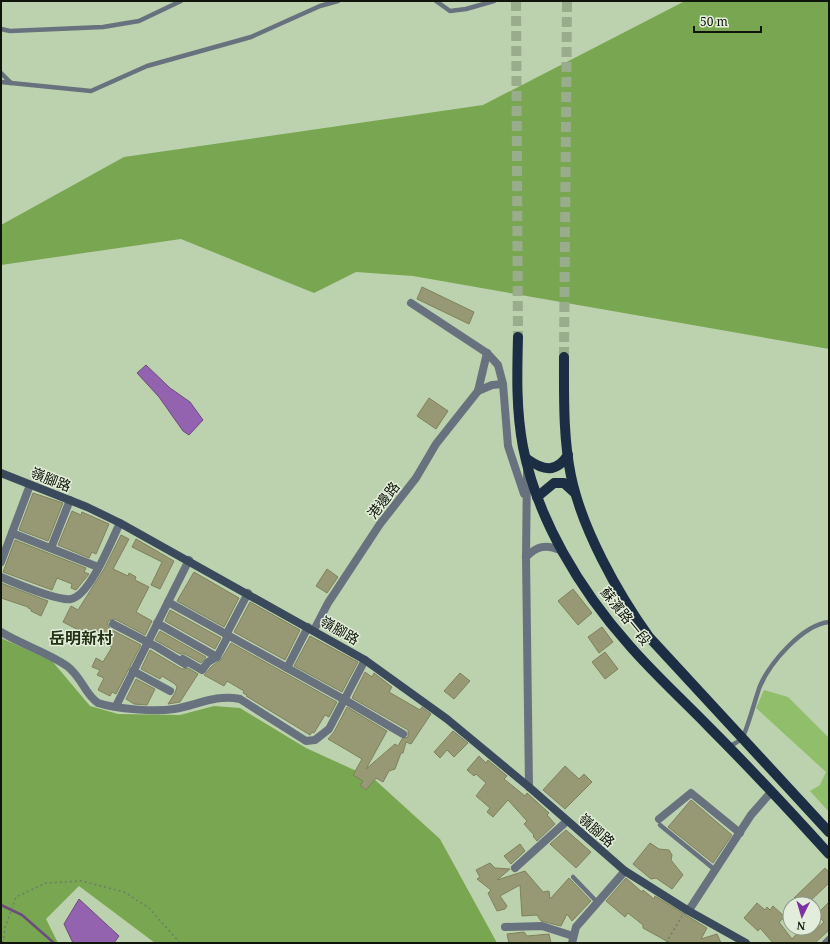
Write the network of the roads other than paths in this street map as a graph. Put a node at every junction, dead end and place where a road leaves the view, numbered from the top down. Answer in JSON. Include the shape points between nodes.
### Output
{"nodes":[{"id":1,"x":182,"y":1,"type":"edge"},
{"id":2,"x":338,"y":1,"type":"edge"},
{"id":3,"x":436,"y":1,"type":"edge"},
{"id":4,"x":494,"y":1,"type":"edge"},
{"id":5,"x":1,"y":29,"type":"edge"},
{"id":6,"x":1,"y":73,"type":"edge"},
{"id":7,"x":1,"y":82,"type":"edge"},
{"id":8,"x":11,"y":83,"type":"junction"},
{"id":9,"x":410,"y":303,"type":"dead end"},
{"id":10,"x":518,"y":337,"type":"tunnel mouth"},
{"id":11,"x":487,"y":352,"type":"junction"},
{"id":12,"x":564,"y":357,"type":"tunnel mouth"},
{"id":13,"x":503,"y":384,"type":"junction"},
{"id":14,"x":478,"y":391,"type":"junction"},
{"id":15,"x":568,"y":455,"type":"junction"},
{"id":16,"x":527,"y":459,"type":"junction"},
{"id":17,"x":1,"y":474,"type":"edge"},
{"id":18,"x":30,"y":485,"type":"junction"},
{"id":19,"x":575,"y":493,"type":"junction"},
{"id":20,"x":537,"y":497,"type":"junction"},
{"id":21,"x":70,"y":500,"type":"junction"},
{"id":22,"x":526,"y":500,"type":"junction"},
{"id":23,"x":120,"y":523,"type":"junction"},
{"id":24,"x":12,"y":533,"type":"junction"},
{"id":25,"x":51,"y":548,"type":"junction"},
{"id":26,"x":560,"y":550,"type":"junction"},
{"id":27,"x":526,"y":557,"type":"junction"},
{"id":28,"x":189,"y":560,"type":"junction"},
{"id":29,"x":1,"y":562,"type":"edge"},
{"id":30,"x":98,"y":566,"type":"junction"},
{"id":31,"x":1,"y":578,"type":"edge"},
{"id":32,"x":248,"y":593,"type":"junction"},
{"id":33,"x":168,"y":602,"type":"junction"},
{"id":34,"x":829,"y":622,"type":"edge"},
{"id":35,"x":157,"y":623,"type":"junction"},
{"id":36,"x":113,"y":624,"type":"dead end"},
{"id":37,"x":311,"y":628,"type":"junction"},
{"id":38,"x":1,"y":632,"type":"edge"},
{"id":39,"x":227,"y":635,"type":"junction"},
{"id":40,"x":148,"y":642,"type":"junction"},
{"id":41,"x":174,"y":654,"type":"dead end"},
{"id":42,"x":217,"y":657,"type":"junction"},
{"id":43,"x":365,"y":660,"type":"junction"},
{"id":44,"x":185,"y":664,"type":"dead end"},
{"id":45,"x":287,"y":668,"type":"junction"},
{"id":46,"x":133,"y":671,"type":"junction"},
{"id":47,"x":170,"y":691,"type":"dead end"},
{"id":48,"x":345,"y":700,"type":"junction"},
{"id":49,"x":116,"y":706,"type":"junction"},
{"id":50,"x":403,"y":734,"type":"dead end"},
{"id":51,"x":743,"y":738,"type":"junction"},
{"id":52,"x":729,"y":747,"type":"junction"},
{"id":53,"x":529,"y":787,"type":"junction"},
{"id":54,"x":772,"y":791,"type":"junction"},
{"id":55,"x":566,"y":820,"type":"junction"},
{"id":56,"x":660,"y":822,"type":"joint"},
{"id":57,"x":829,"y":832,"type":"edge"},
{"id":58,"x":740,"y":833,"type":"junction"},
{"id":59,"x":829,"y":854,"type":"edge"},
{"id":60,"x":514,"y":868,"type":"dead end"},
{"id":61,"x":714,"y":869,"type":"junction"},
{"id":62,"x":625,"y":871,"type":"junction"},
{"id":63,"x":574,"y":877,"type":"dead end"},
{"id":64,"x":597,"y":902,"type":"junction"},
{"id":65,"x":687,"y":910,"type":"junction"},
{"id":66,"x":505,"y":927,"type":"dead end"},
{"id":67,"x":573,"y":940,"type":"edge"},
{"id":68,"x":829,"y":940,"type":"edge"},
{"id":69,"x":746,"y":943,"type":"edge"},
{"id":70,"x":826,"y":943,"type":"edge"}],
"edges":[{"from":1,"to":5,"type":"lane","via":[[139,22],[104,27],[10,31]]},
{"from":2,"to":8,"type":"lane","via":[[320,6],[251,37],[147,66],[91,90]]},
{"from":3,"to":4,"type":"lane","via":[[450,10],[466,9]]},
{"from":6,"to":8,"type":"lane"},
{"from":7,"to":8,"type":"lane"},
{"from":9,"to":11,"type":"street"},
{"from":10,"to":16,"type":"main road","name":"蘇濱路一段","via":[[516,391],[523,448]]},
{"from":11,"to":13,"type":"street","via":[[498,365]]},
{"from":11,"to":14,"type":"street"},
{"from":12,"to":15,"type":"main road","name":"蘇濱路一段","via":[[564,409]]},
{"from":13,"to":14,"type":"street","via":[[492,385]]},
{"from":13,"to":22,"type":"street","via":[[508,446]]},
{"from":14,"to":37,"type":"street","name":"港邊路","via":[[436,444],[416,478],[380,524]]},
{"from":15,"to":16,"type":"main road","via":[[556,468],[548,469]]},
{"from":15,"to":19,"type":"main road","name":"蘇濱路一段"},
{"from":16,"to":20,"type":"main road","name":"蘇濱路一段"},
{"from":16,"to":22,"type":"street"},
{"from":17,"to":18,"type":"street","name":"嶺腳路"},
{"from":18,"to":21,"type":"street","name":"嶺腳路"},
{"from":18,"to":24,"type":"street"},
{"from":19,"to":20,"type":"main road","via":[[564,483],[554,483]]},
{"from":19,"to":51,"type":"main road","name":"蘇濱路一段","via":[[594,540],[633,614],[649,637]]},
{"from":20,"to":26,"type":"main road","name":"蘇濱路一段"},
{"from":21,"to":23,"type":"street","name":"嶺腳路"},
{"from":21,"to":25,"type":"street"},
{"from":22,"to":27,"type":"street"},
{"from":23,"to":28,"type":"street","name":"嶺腳路"},
{"from":23,"to":30,"type":"street"},
{"from":24,"to":25,"type":"street"},
{"from":24,"to":29,"type":"street"},
{"from":25,"to":30,"type":"street"},
{"from":26,"to":27,"type":"street","via":[[551,546],[541,546]]},
{"from":26,"to":52,"type":"main road","name":"蘇濱路一段","via":[[592,599],[629,645]]},
{"from":27,"to":53,"type":"street"},
{"from":28,"to":32,"type":"street","name":"嶺腳路"},
{"from":28,"to":33,"type":"street"},
{"from":30,"to":31,"type":"street","via":[[86,588],[76,598],[70,599]]},
{"from":32,"to":37,"type":"street","name":"嶺腳路"},
{"from":32,"to":39,"type":"street"},
{"from":33,"to":35,"type":"street"},
{"from":33,"to":39,"type":"street"},
{"from":34,"to":51,"type":"lane","via":[[823,622],[801,634],[768,670]]},
{"from":35,"to":40,"type":"street"},
{"from":35,"to":42,"type":"street"},
{"from":36,"to":40,"type":"street"},
{"from":37,"to":43,"type":"street","name":"嶺腳路"},
{"from":37,"to":45,"type":"street","name":"港邊路"},
{"from":38,"to":49,"type":"street","via":[[67,666],[79,676],[93,700],[102,705]]},
{"from":39,"to":42,"type":"street"},
{"from":39,"to":45,"type":"street"},
{"from":40,"to":44,"type":"street"},
{"from":40,"to":46,"type":"street"},
{"from":41,"to":42,"type":"street","via":[[202,670],[208,662]]},
{"from":43,"to":48,"type":"street"},
{"from":43,"to":53,"type":"street","name":"嶺腳路","via":[[447,719]]},
{"from":45,"to":48,"type":"street"},
{"from":46,"to":47,"type":"street"},
{"from":46,"to":49,"type":"street"},
{"from":48,"to":49,"type":"street","via":[[329,729],[311,741],[301,739],[240,699],[218,697],[167,710]]},
{"from":48,"to":50,"type":"street"},
{"from":51,"to":52,"type":"lane"},
{"from":51,"to":57,"type":"main road","name":"蘇濱路一段"},
{"from":52,"to":54,"type":"main road","name":"蘇濱路一段"},
{"from":53,"to":55,"type":"street","name":"嶺腳路"},
{"from":54,"to":58,"type":"street"},
{"from":54,"to":59,"type":"main road","name":"蘇濱路一段"},
{"from":55,"to":60,"type":"street"},
{"from":55,"to":62,"type":"street","name":"嶺腳路"},
{"from":56,"to":58,"type":"street","via":[[691,793]]},
{"from":56,"to":61,"type":"lane"},
{"from":58,"to":61,"type":"street"},
{"from":61,"to":65,"type":"street"},
{"from":62,"to":64,"type":"street"},
{"from":62,"to":65,"type":"street","name":"嶺腳路"},
{"from":63,"to":64,"type":"lane"},
{"from":64,"to":67,"type":"street","via":[[576,927]]},
{"from":65,"to":69,"type":"street","name":"嶺腳路"},
{"from":66,"to":67,"type":"street","via":[[542,926]]},
{"from":68,"to":70,"type":"street"}]}
